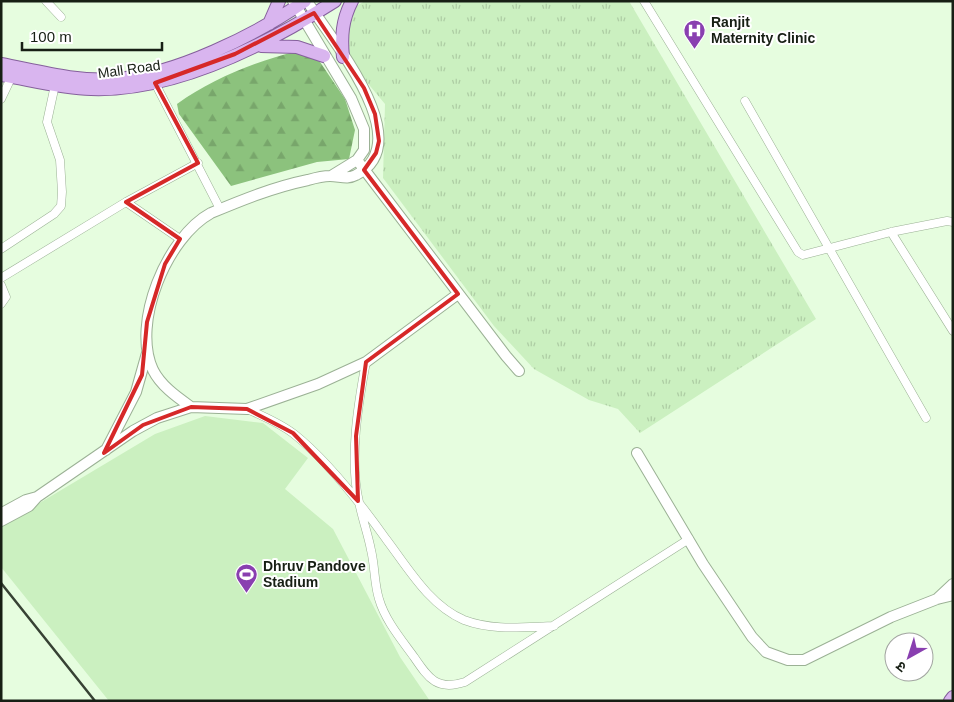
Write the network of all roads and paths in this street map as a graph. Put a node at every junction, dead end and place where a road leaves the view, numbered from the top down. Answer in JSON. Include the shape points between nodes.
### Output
{"nodes":[{"id":1,"x":46,"y":1,"type":"edge"},
{"id":2,"x":279,"y":1,"type":"edge"},
{"id":3,"x":334,"y":1,"type":"edge"},
{"id":4,"x":352,"y":1,"type":"edge"},
{"id":5,"x":644,"y":1,"type":"edge"},
{"id":6,"x":300,"y":3,"type":"edge"},
{"id":7,"x":309,"y":16,"type":"junction"},
{"id":8,"x":61,"y":17,"type":"dead end"},
{"id":9,"x":269,"y":24,"type":"junction"},
{"id":10,"x":251,"y":47,"type":"junction"},
{"id":11,"x":324,"y":56,"type":"junction"},
{"id":12,"x":343,"y":57,"type":"junction"},
{"id":13,"x":1,"y":64,"type":"edge"},
{"id":14,"x":7,"y":76,"type":"edge"},
{"id":15,"x":155,"y":82,"type":"junction"},
{"id":16,"x":55,"y":85,"type":"junction"},
{"id":17,"x":1,"y":99,"type":"edge"},
{"id":18,"x":745,"y":101,"type":"dead end"},
{"id":19,"x":357,"y":160,"type":"junction"},
{"id":20,"x":198,"y":163,"type":"junction"},
{"id":21,"x":364,"y":170,"type":"junction"},
{"id":22,"x":331,"y":176,"type":"junction"},
{"id":23,"x":126,"y":202,"type":"junction"},
{"id":24,"x":220,"y":209,"type":"junction"},
{"id":25,"x":953,"y":222,"type":"edge"},
{"id":26,"x":891,"y":232,"type":"junction"},
{"id":27,"x":180,"y":239,"type":"junction"},
{"id":28,"x":827,"y":247,"type":"junction"},
{"id":29,"x":1,"y":249,"type":"edge"},
{"id":30,"x":1,"y":278,"type":"edge"},
{"id":31,"x":1,"y":285,"type":"edge"},
{"id":32,"x":458,"y":294,"type":"junction"},
{"id":33,"x":1,"y":304,"type":"edge"},
{"id":34,"x":953,"y":331,"type":"edge"},
{"id":35,"x":147,"y":351,"type":"junction"},
{"id":36,"x":366,"y":362,"type":"junction"},
{"id":37,"x":519,"y":371,"type":"dead end"},
{"id":38,"x":191,"y":407,"type":"junction"},
{"id":39,"x":247,"y":409,"type":"junction"},
{"id":40,"x":926,"y":418,"type":"dead end"},
{"id":41,"x":104,"y":453,"type":"junction"},
{"id":42,"x":637,"y":453,"type":"dead end"},
{"id":43,"x":37,"y":497,"type":"junction"},
{"id":44,"x":358,"y":501,"type":"junction"},
{"id":45,"x":1,"y":514,"type":"edge"},
{"id":46,"x":1,"y":521,"type":"edge"},
{"id":47,"x":688,"y":540,"type":"junction"},
{"id":48,"x":953,"y":584,"type":"edge"},
{"id":49,"x":953,"y":595,"type":"edge"},
{"id":50,"x":937,"y":599,"type":"junction"},
{"id":51,"x":556,"y":626,"type":"junction"},
{"id":52,"x":953,"y":697,"type":"edge"},
{"id":53,"x":950,"y":701,"type":"edge"}],
"edges":[{"from":1,"to":8,"type":"street"},
{"from":2,"to":9,"type":"main road"},
{"from":3,"to":7,"type":"main road","name":"Mall Road"},
{"from":4,"to":12,"type":"main road","via":[[343,26]]},
{"from":5,"to":28,"type":"street","via":[[794,247],[803,255]]},
{"from":6,"to":7,"type":"street"},
{"from":6,"to":9,"type":"main road","name":"Mall Road"},
{"from":7,"to":10,"type":"main road","name":"Mall Road"},
{"from":7,"to":11,"type":"street"},
{"from":7,"to":12,"type":"street"},
{"from":9,"to":13,"type":"main road","name":"Mall Road","via":[[204,55],[116,79],[55,75]]},
{"from":10,"to":11,"type":"main road","via":[[283,45]]},
{"from":10,"to":15,"type":"main road","name":"Mall Road","via":[[189,73]]},
{"from":11,"to":19,"type":"street","via":[[350,98],[364,130],[364,150]]},
{"from":12,"to":21,"type":"street","via":[[369,99],[378,128],[376,153]]},
{"from":14,"to":16,"type":"main road","name":"Mall Road"},
{"from":14,"to":17,"type":"street"},
{"from":15,"to":16,"type":"main road","name":"Mall Road","via":[[91,90]]},
{"from":15,"to":20,"type":"street"},
{"from":16,"to":29,"type":"street","via":[[47,122],[60,160],[61,206]]},
{"from":18,"to":28,"type":"street"},
{"from":19,"to":21,"type":"street"},
{"from":19,"to":22,"type":"street"},
{"from":20,"to":23,"type":"street"},
{"from":20,"to":24,"type":"street"},
{"from":21,"to":22,"type":"street","via":[[349,178]]},
{"from":21,"to":32,"type":"street"},
{"from":22,"to":24,"type":"street","via":[[280,186]]},
{"from":23,"to":27,"type":"street"},
{"from":23,"to":30,"type":"street"},
{"from":24,"to":27,"type":"street","via":[[202,218]]},
{"from":25,"to":26,"type":"street","via":[[947,220]]},
{"from":26,"to":28,"type":"street"},
{"from":26,"to":34,"type":"street"},
{"from":27,"to":35,"type":"street","via":[[165,264],[153,298],[147,322]]},
{"from":28,"to":40,"type":"street"},
{"from":31,"to":33,"type":"street","via":[[6,297]]},
{"from":32,"to":36,"type":"street"},
{"from":32,"to":37,"type":"street"},
{"from":35,"to":38,"type":"street","via":[[161,382]]},
{"from":35,"to":41,"type":"street","via":[[136,392]]},
{"from":36,"to":39,"type":"street"},
{"from":36,"to":44,"type":"street","via":[[356,436]]},
{"from":38,"to":39,"type":"street"},
{"from":38,"to":41,"type":"street","via":[[143,425]]},
{"from":39,"to":44,"type":"street","via":[[293,433]]},
{"from":41,"to":43,"type":"street"},
{"from":42,"to":47,"type":"street"},
{"from":43,"to":45,"type":"street"},
{"from":43,"to":46,"type":"street","via":[[29,506]]},
{"from":44,"to":51,"type":"street","via":[[427,593],[444,609],[464,619],[500,628]]},
{"from":44,"to":51,"type":"street","via":[[384,612],[429,678],[436,683],[446,686],[466,682]]},
{"from":47,"to":50,"type":"street","via":[[752,637],[766,652],[788,660],[804,660],[823,653],[891,617]]},
{"from":47,"to":51,"type":"street"},
{"from":48,"to":50,"type":"street"},
{"from":49,"to":50,"type":"street"},
{"from":52,"to":53,"type":"main road"}]}
